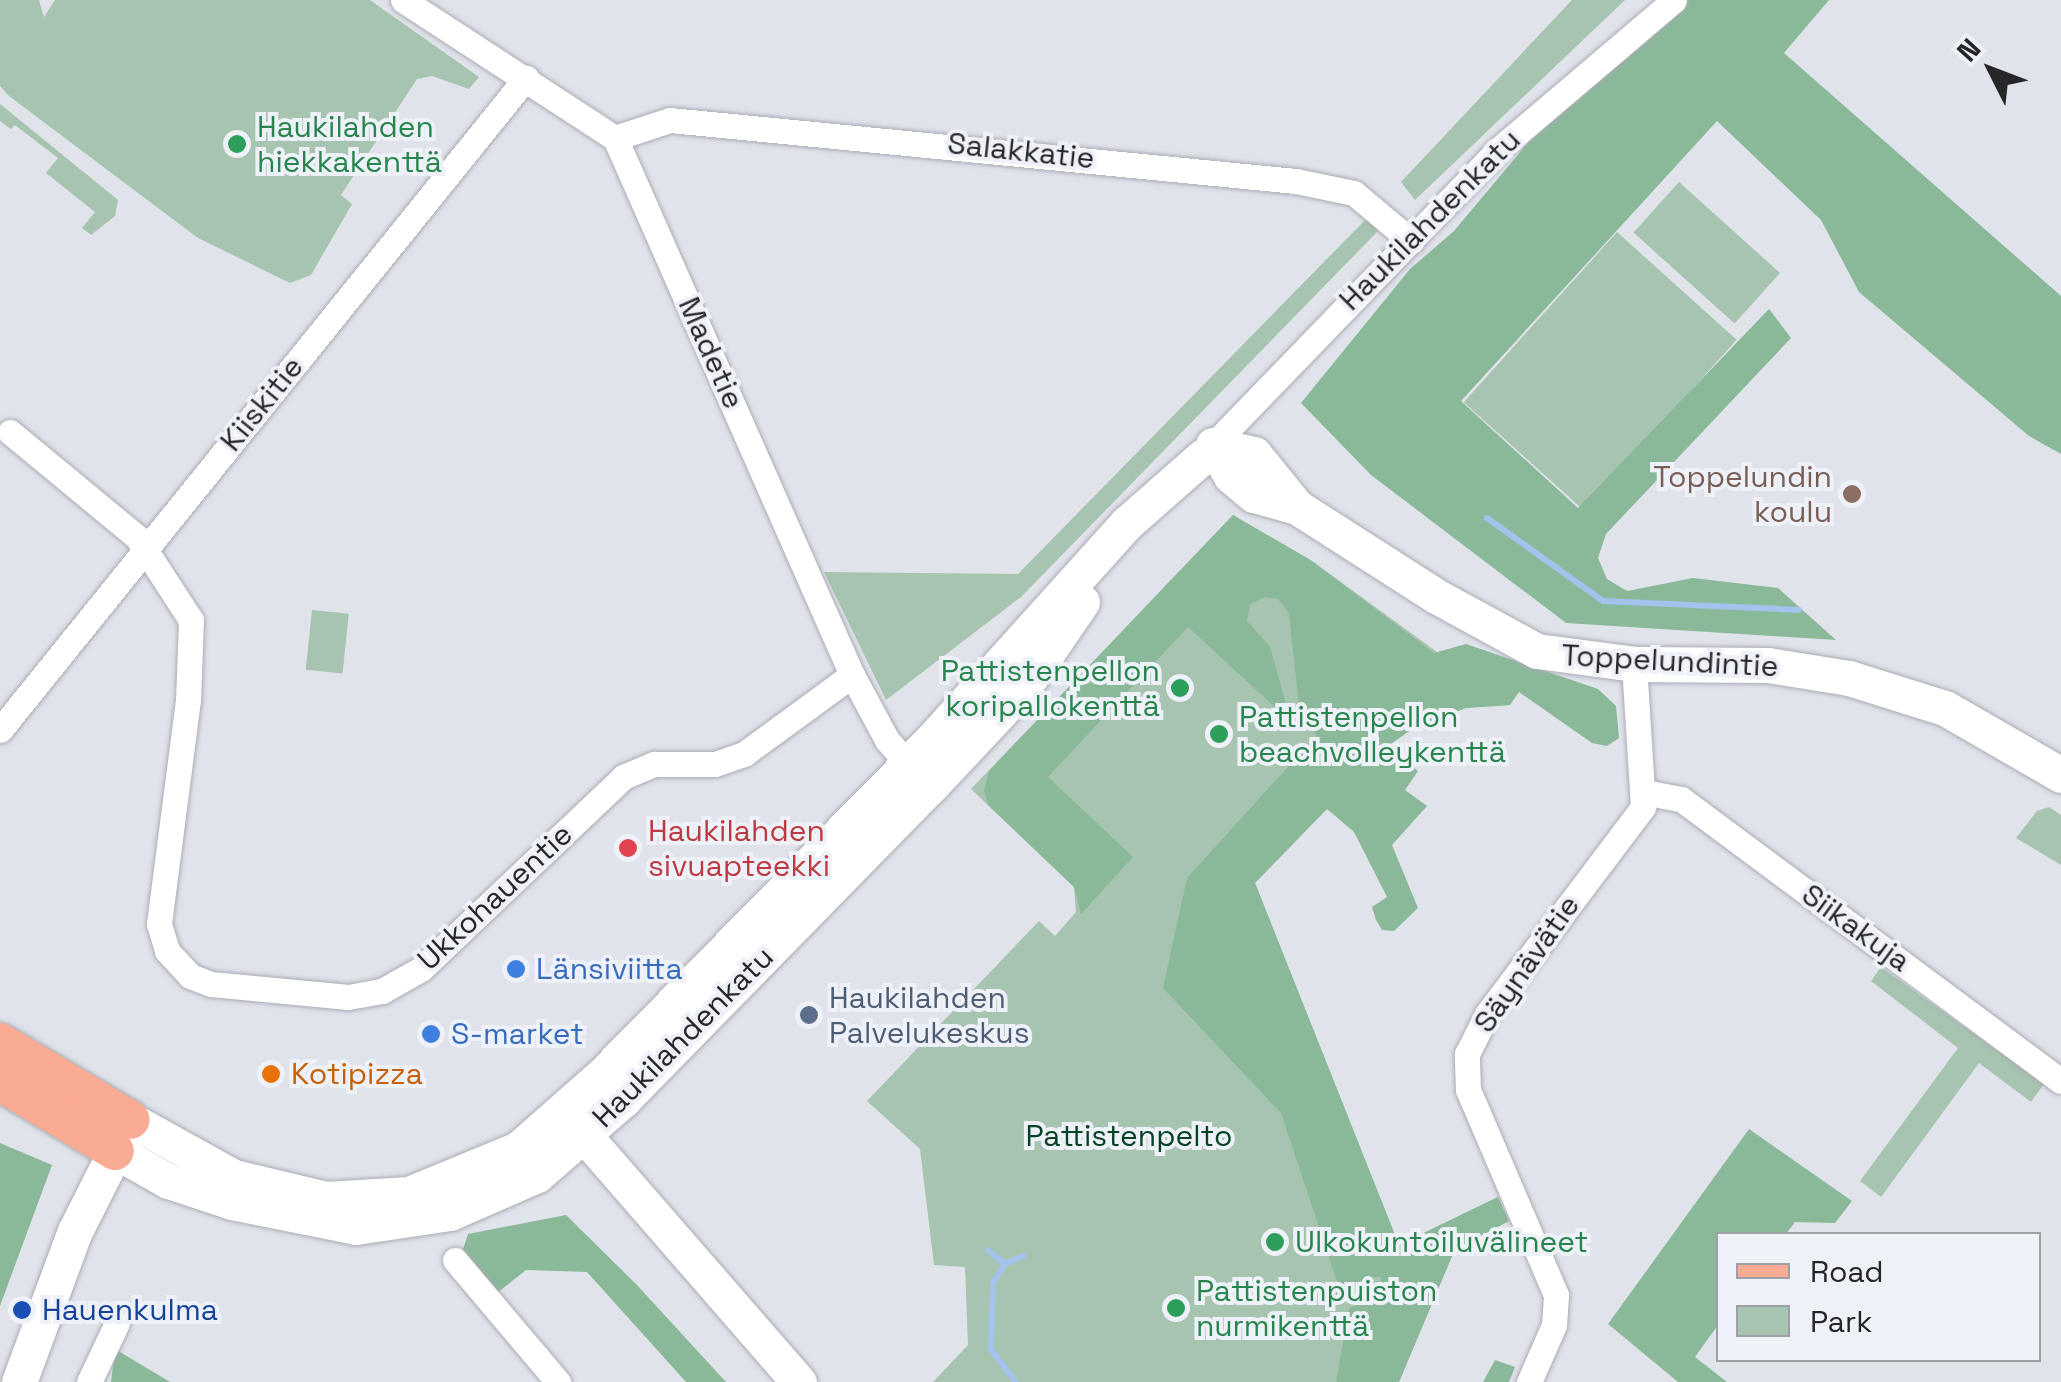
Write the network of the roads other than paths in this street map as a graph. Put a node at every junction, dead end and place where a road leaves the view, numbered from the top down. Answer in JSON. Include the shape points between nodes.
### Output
{"nodes":[{"id":1,"x":403,"y":0,"type":"edge"},
{"id":2,"x":1674,"y":0,"type":"edge"},
{"id":3,"x":526,"y":78,"type":"junction"},
{"id":4,"x":615,"y":138,"type":"junction"},
{"id":5,"x":1410,"y":241,"type":"junction"},
{"id":6,"x":10,"y":432,"type":"dead end"},
{"id":7,"x":1208,"y":451,"type":"junction"},
{"id":8,"x":143,"y":552,"type":"junction"},
{"id":9,"x":1634,"y":664,"type":"junction"},
{"id":10,"x":852,"y":675,"type":"junction"},
{"id":11,"x":0,"y":730,"type":"edge"},
{"id":12,"x":2061,"y":774,"type":"edge"},
{"id":13,"x":918,"y":776,"type":"junction"},
{"id":14,"x":1644,"y":792,"type":"junction"},
{"id":15,"x":0,"y":1042,"type":"edge"},
{"id":16,"x":2061,"y":1081,"type":"edge"},
{"id":17,"x":0,"y":1082,"type":"edge"},
{"id":18,"x":574,"y":1123,"type":"junction"},
{"id":19,"x":123,"y":1136,"type":"junction"},
{"id":20,"x":455,"y":1260,"type":"dead end"},
{"id":21,"x":117,"y":1323,"type":"dead end"},
{"id":22,"x":19,"y":1382,"type":"edge"},
{"id":23,"x":89,"y":1382,"type":"edge"},
{"id":24,"x":558,"y":1382,"type":"edge"},
{"id":25,"x":799,"y":1382,"type":"edge"},
{"id":26,"x":1530,"y":1382,"type":"edge"}],
"edges":[{"from":1,"to":3,"type":"street"},
{"from":2,"to":5,"type":"street","name":"Haukilahdenkatu","via":[[1544,106]]},
{"from":3,"to":4,"type":"street"},
{"from":3,"to":8,"type":"street","name":"Kiiskitie"},
{"from":4,"to":5,"type":"street","name":"Salakkatie","via":[[670,120],[708,122],[1296,181],[1354,193]]},
{"from":4,"to":10,"type":"street","name":"Madetie"},
{"from":5,"to":7,"type":"street","name":"Haukilahdenkatu"},
{"from":6,"to":8,"type":"street","name":"Ukkohauentie","via":[[111,513]]},
{"from":7,"to":9,"type":"main road","name":"Toppelundintie","via":[[1254,496],[1297,507],[1511,640],[1574,659]]},
{"from":7,"to":13,"type":"main road","name":"Haukilahdenkatu","via":[[1127,523]]},
{"from":8,"to":10,"type":"street","name":"Ukkohauentie","via":[[183,599],[194,643],[159,924],[167,952],[190,976],[212,984],[348,996],[392,986],[421,969],[623,777],[654,764],[714,764],[744,754]]},
{"from":8,"to":11,"type":"street","name":"Kiiskitie"},
{"from":9,"to":12,"type":"main road","name":"Toppelundintie","via":[[1768,665],[1848,678],[1945,708]]},
{"from":9,"to":14,"type":"street"},
{"from":10,"to":13,"type":"street","name":"Madetie"},
{"from":13,"to":18,"type":"main road","name":"Haukilahdenkatu"},
{"from":14,"to":16,"type":"street","name":"Siikakuja","via":[[1681,799]]},
{"from":14,"to":26,"type":"street","name":"Säynävätie","via":[[1644,807],[1486,1014],[1468,1054],[1468,1090],[1556,1295],[1554,1325]]},
{"from":15,"to":19,"type":"main road","name":"Haukilahdenkatu"},
{"from":17,"to":19,"type":"main road","name":"Haukilahdenkatu"},
{"from":18,"to":19,"type":"main road","name":"Haukilahdenkatu","via":[[537,1175],[494,1197],[407,1224],[356,1227],[232,1202],[168,1180]]},
{"from":18,"to":25,"type":"main road"},
{"from":19,"to":22,"type":"main road","via":[[40,1315]]},
{"from":20,"to":24,"type":"street"},
{"from":21,"to":23,"type":"street"}]}
